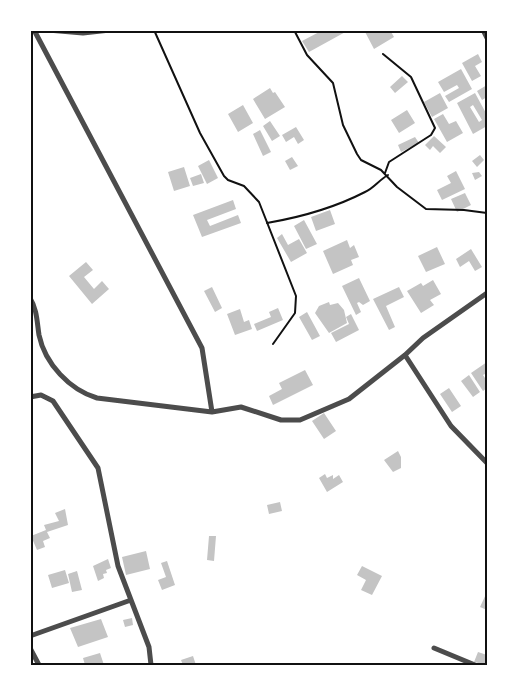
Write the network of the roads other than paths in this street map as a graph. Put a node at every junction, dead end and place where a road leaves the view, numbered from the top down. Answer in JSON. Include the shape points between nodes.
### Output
{"nodes":[{"id":1,"x":34,"y":30,"type":"edge"},
{"id":2,"x":48,"y":30,"type":"edge"},
{"id":3,"x":110,"y":30,"type":"edge"},
{"id":4,"x":483,"y":30,"type":"edge"},
{"id":5,"x":487,"y":38,"type":"edge"},
{"id":6,"x":487,"y":293,"type":"edge"},
{"id":7,"x":30,"y":298,"type":"edge"},
{"id":8,"x":405,"y":355,"type":"junction"},
{"id":9,"x":30,"y":398,"type":"edge"},
{"id":10,"x":212,"y":412,"type":"junction"},
{"id":11,"x":487,"y":463,"type":"edge"},
{"id":12,"x":131,"y":600,"type":"junction"},
{"id":13,"x":30,"y":636,"type":"edge"},
{"id":14,"x":30,"y":648,"type":"edge"},
{"id":15,"x":434,"y":648,"type":"dead end"},
{"id":16,"x":39,"y":665,"type":"edge"},
{"id":17,"x":151,"y":665,"type":"edge"},
{"id":18,"x":475,"y":665,"type":"edge"}],
"edges":[{"from":1,"to":10,"type":"street","via":[[202,348]]},
{"from":2,"to":3,"type":"street"},
{"from":4,"to":5,"type":"street"},
{"from":6,"to":8,"type":"street"},
{"from":7,"to":10,"type":"street","via":[[43,345],[69,384],[98,398]]},
{"from":8,"to":10,"type":"street","via":[[349,399],[300,420],[281,420],[241,407]]},
{"from":8,"to":11,"type":"street","via":[[451,426]]},
{"from":9,"to":12,"type":"street","via":[[41,395],[53,401],[98,468],[118,566]]},
{"from":12,"to":13,"type":"street"},
{"from":12,"to":17,"type":"street","via":[[150,647]]},
{"from":14,"to":16,"type":"street"},
{"from":15,"to":18,"type":"street"}]}
